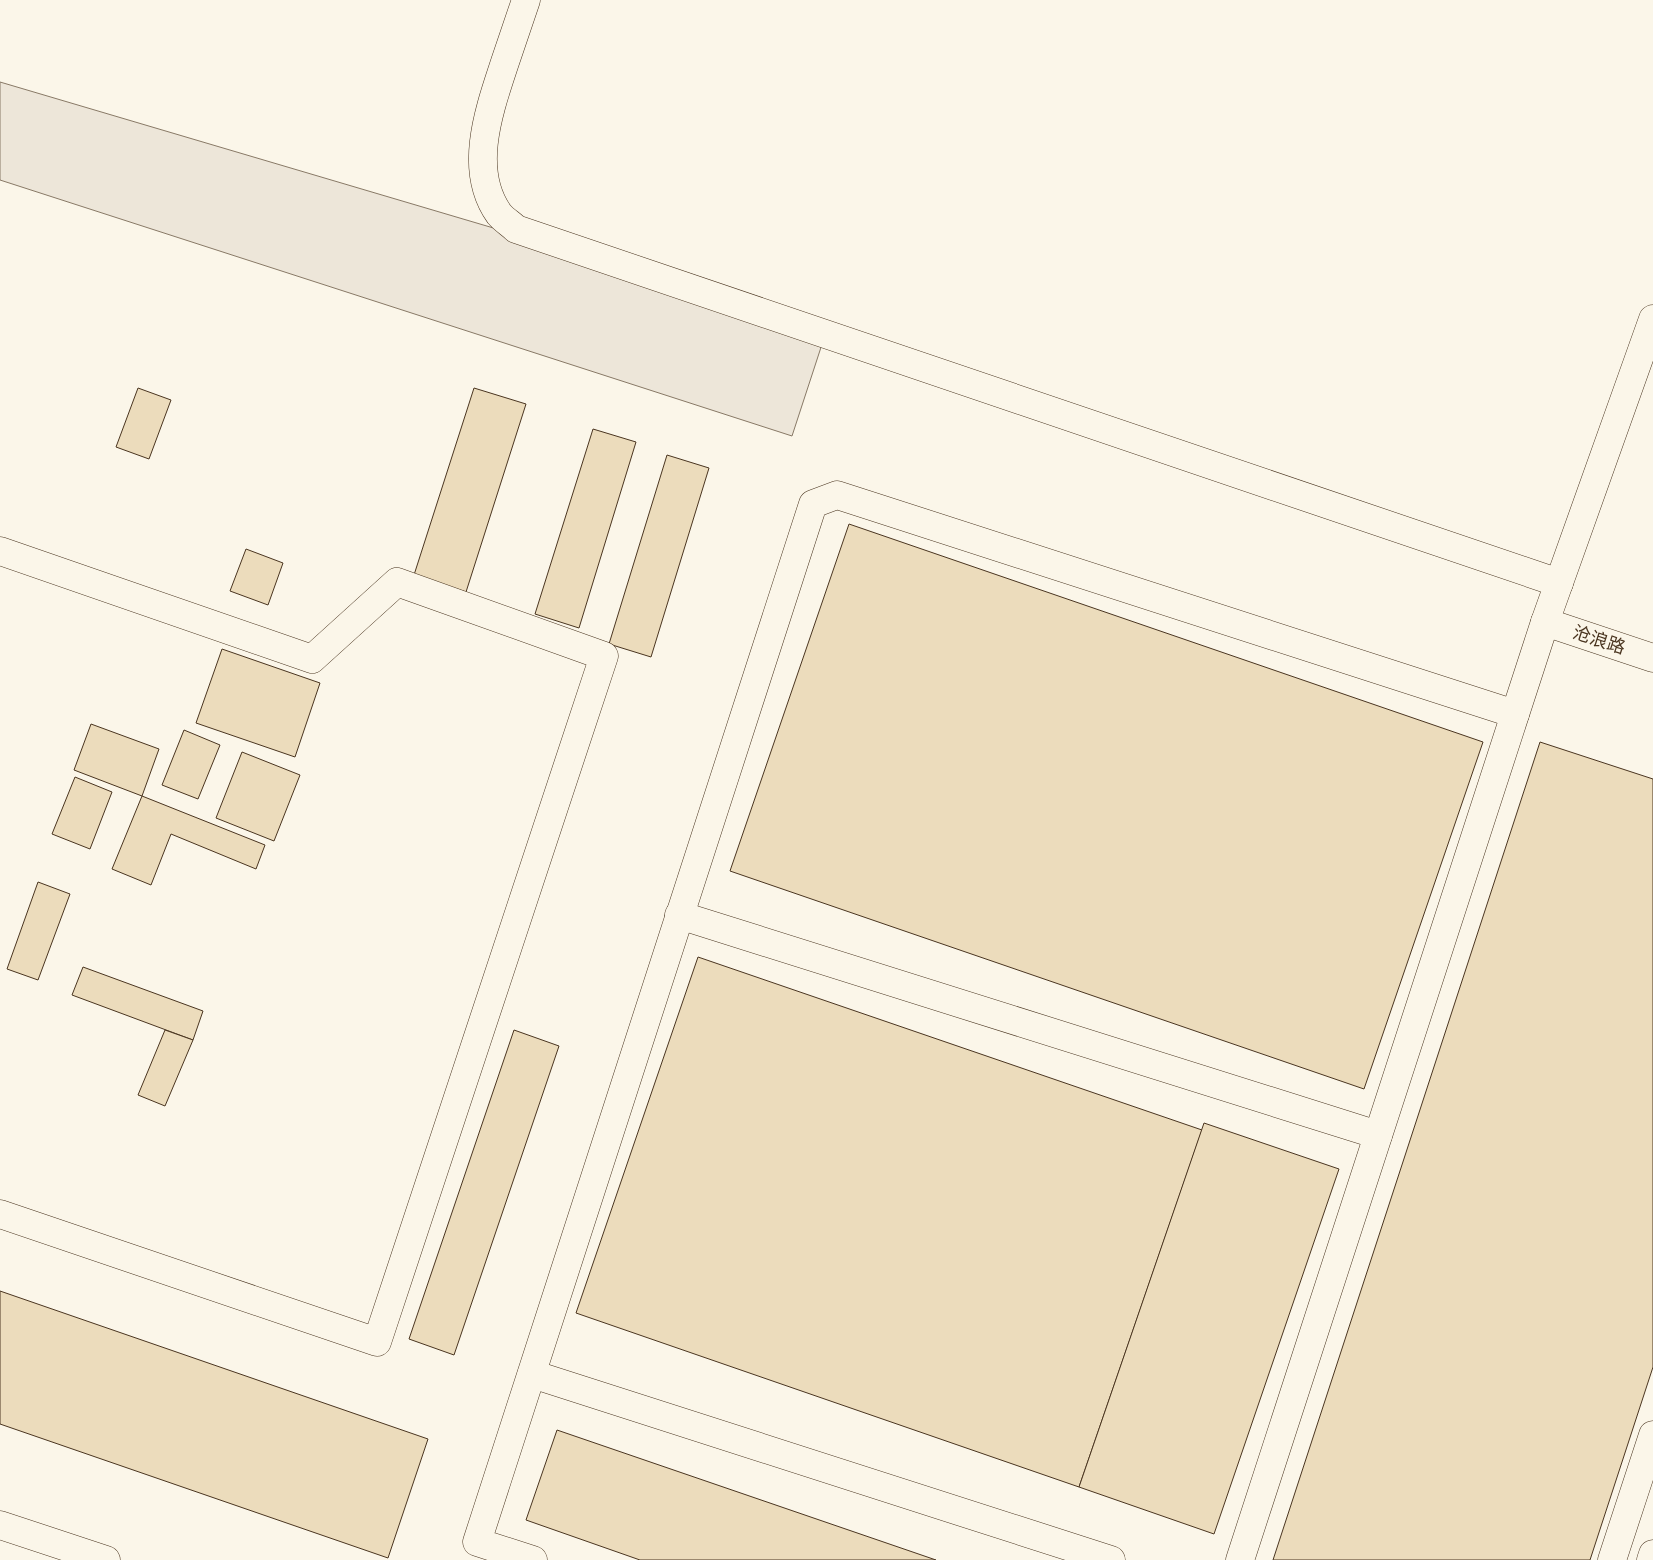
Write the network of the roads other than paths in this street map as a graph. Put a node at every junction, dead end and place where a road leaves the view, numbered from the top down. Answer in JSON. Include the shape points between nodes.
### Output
{"nodes":[{"id":1,"x":526,"y":0,"type":"edge"},
{"id":2,"x":1653,"y":319,"type":"edge"},
{"id":3,"x":0,"y":551,"type":"edge"},
{"id":4,"x":1559,"y":583,"type":"junction"},
{"id":5,"x":1545,"y":622,"type":"junction"},
{"id":6,"x":1653,"y":658,"type":"edge"},
{"id":7,"x":1515,"y":714,"type":"junction"},
{"id":8,"x":679,"y":915,"type":"junction"},
{"id":9,"x":1378,"y":1135,"type":"junction"},
{"id":10,"x":0,"y":1214,"type":"edge"},
{"id":11,"x":532,"y":1374,"type":"junction"},
{"id":12,"x":1653,"y":1435,"type":"edge"},
{"id":13,"x":0,"y":1525,"type":"edge"},
{"id":14,"x":1653,"y":1554,"type":"edge"},
{"id":15,"x":106,"y":1560,"type":"edge"},
{"id":16,"x":533,"y":1560,"type":"edge"},
{"id":17,"x":1110,"y":1560,"type":"edge"},
{"id":18,"x":1240,"y":1560,"type":"edge"},
{"id":19,"x":1612,"y":1560,"type":"edge"},
{"id":20,"x":1651,"y":1560,"type":"edge"}],
"edges":[{"from":1,"to":4,"type":"street","via":[[492,102],[483,164],[492,201],[516,230]]},
{"from":2,"to":4,"type":"street"},
{"from":3,"to":10,"type":"street","via":[[312,659],[397,582],[604,656],[377,1342]]},
{"from":4,"to":5,"type":"street"},
{"from":5,"to":6,"type":"street","name":"沧浪路"},
{"from":5,"to":7,"type":"street"},
{"from":7,"to":8,"type":"street","via":[[837,495],[813,504]]},
{"from":7,"to":9,"type":"street"},
{"from":8,"to":9,"type":"street"},
{"from":8,"to":11,"type":"street"},
{"from":9,"to":18,"type":"street"},
{"from":11,"to":16,"type":"street","via":[[477,1542]]},
{"from":11,"to":17,"type":"street"},
{"from":12,"to":19,"type":"street"},
{"from":13,"to":15,"type":"street"},
{"from":14,"to":20,"type":"street"}]}
